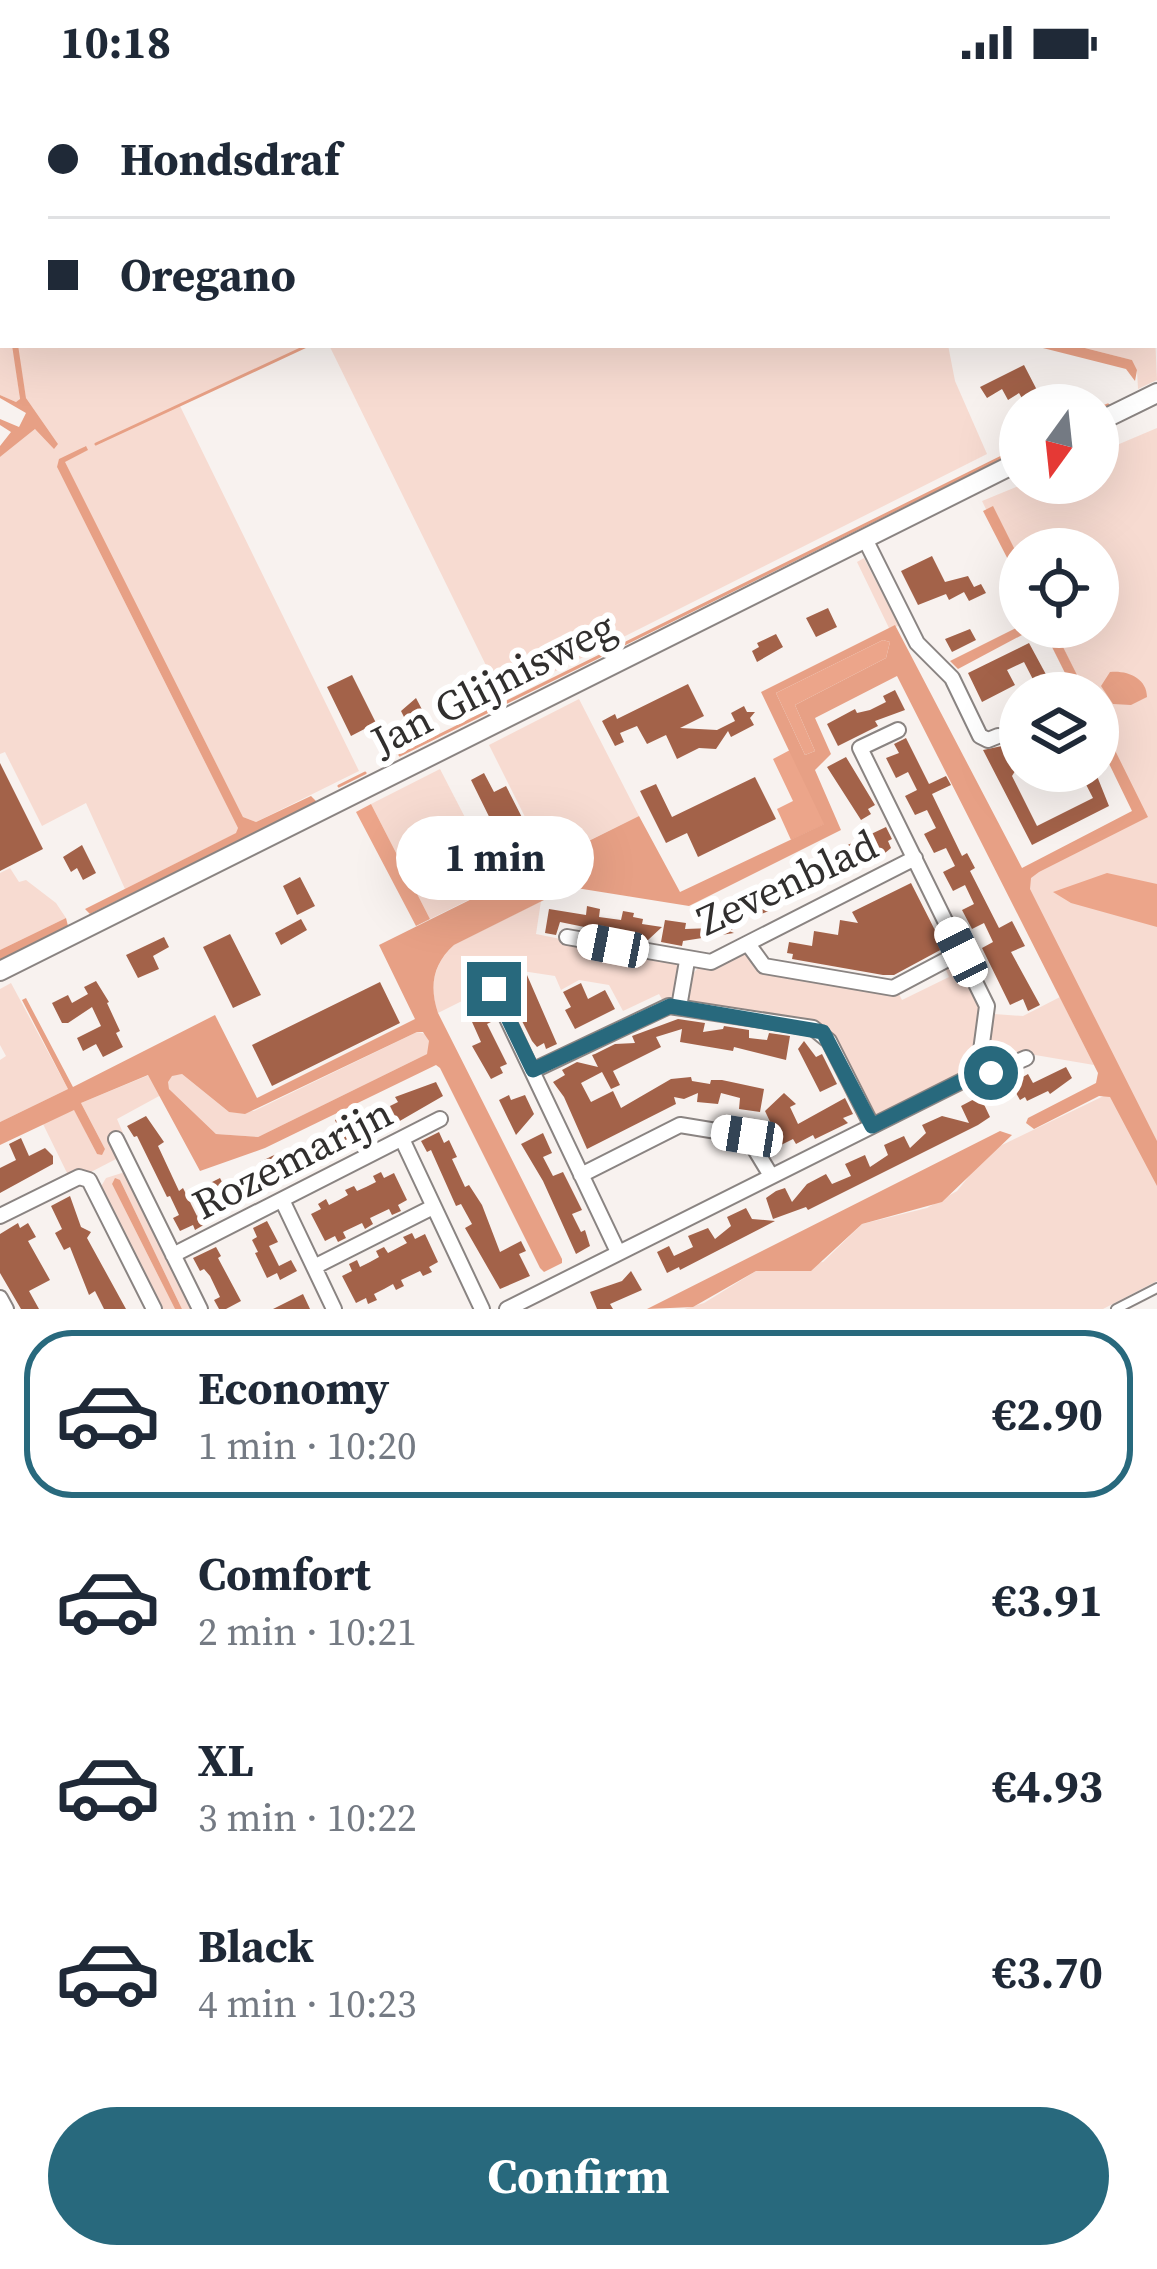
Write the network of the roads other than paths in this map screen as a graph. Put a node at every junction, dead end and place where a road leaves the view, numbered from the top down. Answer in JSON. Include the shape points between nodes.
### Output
{"nodes":[{"id":1,"x":1157,"y":393,"type":"edge"},
{"id":2,"x":1119,"y":412,"type":"edge"},
{"id":3,"x":999,"y":472,"type":"edge"},
{"id":4,"x":865,"y":539,"type":"junction"},
{"id":5,"x":898,"y":730,"type":"dead end"},
{"id":6,"x":998,"y":736,"type":"dead end"},
{"id":7,"x":915,"y":858,"type":"junction"},
{"id":8,"x":567,"y":937,"type":"dead end"},
{"id":9,"x":748,"y":944,"type":"junction"},
{"id":10,"x":961,"y":952,"type":"junction"},
{"id":11,"x":687,"y":961,"type":"junction"},
{"id":12,"x":0,"y":970,"type":"edge"},
{"id":13,"x":494,"y":989,"type":"dead end"},
{"id":14,"x":679,"y":1006,"type":"junction"},
{"id":15,"x":1026,"y":1058,"type":"dead end"},
{"id":16,"x":533,"y":1070,"type":"junction"},
{"id":17,"x":978,"y":1073,"type":"junction"},
{"id":18,"x":440,"y":1120,"type":"dead end"},
{"id":19,"x":872,"y":1126,"type":"junction"},
{"id":20,"x":116,"y":1139,"type":"dead end"},
{"id":21,"x":402,"y":1139,"type":"junction"},
{"id":22,"x":770,"y":1174,"type":"junction"},
{"id":23,"x":581,"y":1175,"type":"junction"},
{"id":24,"x":283,"y":1202,"type":"junction"},
{"id":25,"x":433,"y":1207,"type":"junction"},
{"id":26,"x":0,"y":1216,"type":"edge"},
{"id":27,"x":618,"y":1252,"type":"junction"},
{"id":28,"x":173,"y":1255,"type":"junction"},
{"id":29,"x":314,"y":1267,"type":"junction"},
{"id":30,"x":1157,"y":1288,"type":"edge"},
{"id":31,"x":0,"y":1298,"type":"edge"},
{"id":32,"x":6,"y":1309,"type":"edge"},
{"id":33,"x":154,"y":1309,"type":"edge"},
{"id":34,"x":200,"y":1309,"type":"edge"},
{"id":35,"x":334,"y":1309,"type":"edge"},
{"id":36,"x":482,"y":1309,"type":"edge"},
{"id":37,"x":507,"y":1309,"type":"edge"},
{"id":38,"x":1116,"y":1309,"type":"edge"}],
"edges":[{"from":1,"to":2,"type":"street"},
{"from":3,"to":4,"type":"street","name":"Jan Glijnisweg"},
{"from":4,"to":6,"type":"street","via":[[917,643],[952,679],[982,738]]},
{"from":4,"to":12,"type":"street","name":"Jan Glijnisweg"},
{"from":5,"to":7,"type":"street","via":[[860,748]]},
{"from":7,"to":9,"type":"street","name":"Zevenblad"},
{"from":7,"to":10,"type":"street"},
{"from":8,"to":11,"type":"street","name":"Zevenblad"},
{"from":9,"to":10,"type":"street","via":[[764,966],[893,988]]},
{"from":9,"to":11,"type":"street","name":"Zevenblad","via":[[711,962]]},
{"from":10,"to":17,"type":"street","via":[[987,1006]]},
{"from":11,"to":14,"type":"street","name":"Zevenblad"},
{"from":13,"to":16,"type":"street"},
{"from":14,"to":16,"type":"street"},
{"from":14,"to":19,"type":"street","via":[[823,1032]]},
{"from":15,"to":17,"type":"street"},
{"from":16,"to":23,"type":"street"},
{"from":17,"to":19,"type":"street"},
{"from":18,"to":21,"type":"street","name":"Rozemarijn"},
{"from":19,"to":22,"type":"street"},
{"from":20,"to":28,"type":"street"},
{"from":21,"to":24,"type":"street","name":"Rozemarijn"},
{"from":21,"to":25,"type":"street"},
{"from":22,"to":23,"type":"street","via":[[747,1136],[680,1125]]},
{"from":22,"to":27,"type":"street"},
{"from":23,"to":27,"type":"street"},
{"from":24,"to":28,"type":"street","name":"Rozemarijn"},
{"from":24,"to":29,"type":"street"},
{"from":25,"to":29,"type":"street"},
{"from":25,"to":36,"type":"street"},
{"from":26,"to":33,"type":"street","via":[[79,1177],[89,1180]]},
{"from":27,"to":37,"type":"street"},
{"from":28,"to":34,"type":"street"},
{"from":29,"to":35,"type":"street"},
{"from":30,"to":38,"type":"lane"},
{"from":31,"to":32,"type":"street"}]}
